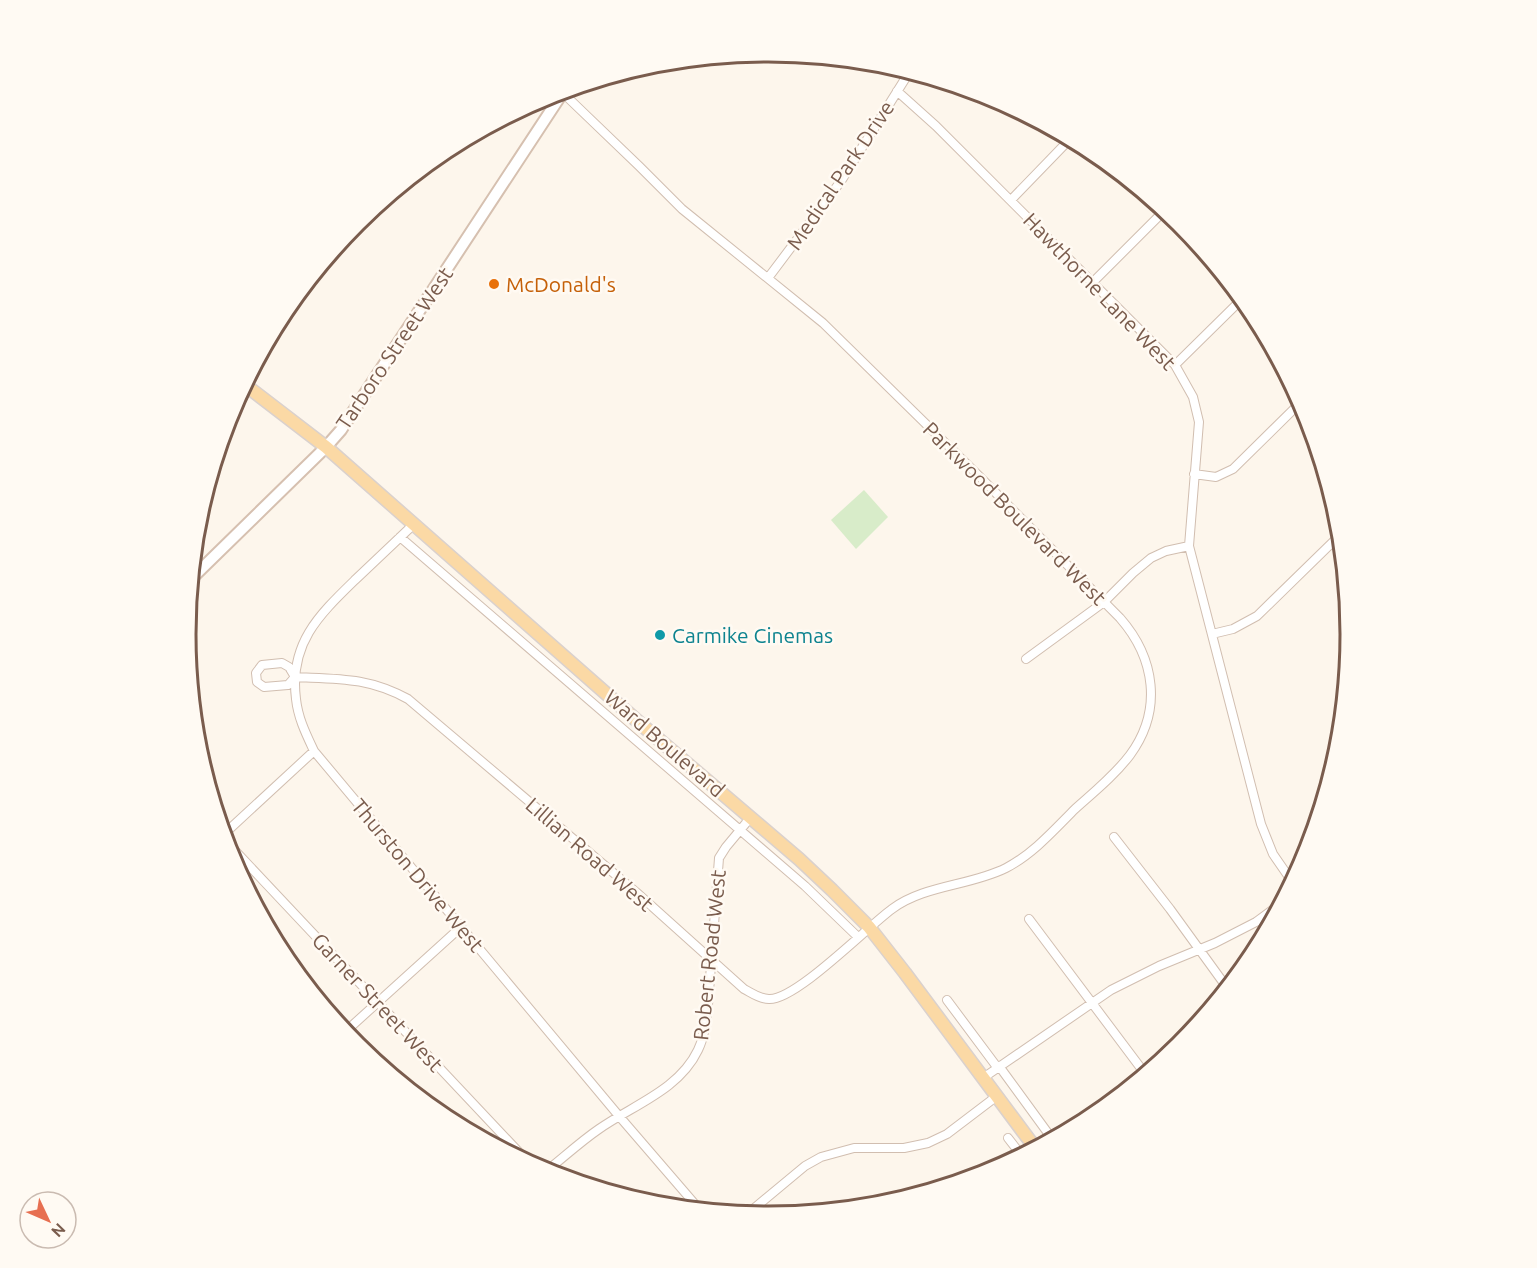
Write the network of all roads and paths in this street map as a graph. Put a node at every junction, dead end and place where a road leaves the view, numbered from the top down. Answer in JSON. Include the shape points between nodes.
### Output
{"nodes":[{"id":1,"x":905,"y":78,"type":"edge"},
{"id":2,"x":897,"y":91,"type":"junction"},
{"id":3,"x":570,"y":97,"type":"edge"},
{"id":4,"x":557,"y":102,"type":"edge"},
{"id":5,"x":1065,"y":144,"type":"edge"},
{"id":6,"x":1011,"y":200,"type":"junction"},
{"id":7,"x":1159,"y":216,"type":"edge"},
{"id":8,"x":768,"y":278,"type":"junction"},
{"id":9,"x":1093,"y":282,"type":"junction"},
{"id":10,"x":1237,"y":304,"type":"edge"},
{"id":11,"x":1175,"y":365,"type":"junction"},
{"id":12,"x":251,"y":390,"type":"edge"},
{"id":13,"x":1294,"y":409,"type":"edge"},
{"id":14,"x":326,"y":447,"type":"junction"},
{"id":15,"x":1194,"y":474,"type":"junction"},
{"id":16,"x":413,"y":525,"type":"junction"},
{"id":17,"x":400,"y":537,"type":"junction"},
{"id":18,"x":1333,"y":542,"type":"edge"},
{"id":19,"x":1189,"y":546,"type":"junction"},
{"id":20,"x":200,"y":570,"type":"edge"},
{"id":21,"x":1104,"y":602,"type":"junction"},
{"id":22,"x":1212,"y":634,"type":"junction"},
{"id":23,"x":1026,"y":658,"type":"dead end"},
{"id":24,"x":295,"y":677,"type":"junction"},
{"id":25,"x":314,"y":751,"type":"junction"},
{"id":26,"x":751,"y":817,"type":"junction"},
{"id":27,"x":230,"y":828,"type":"edge"},
{"id":28,"x":740,"y":829,"type":"junction"},
{"id":29,"x":1114,"y":837,"type":"dead end"},
{"id":30,"x":242,"y":858,"type":"edge"},
{"id":31,"x":1287,"y":875,"type":"edge"},
{"id":32,"x":1267,"y":914,"type":"edge"},
{"id":33,"x":1029,"y":919,"type":"dead end"},
{"id":34,"x":461,"y":927,"type":"junction"},
{"id":35,"x":869,"y":927,"type":"junction"},
{"id":36,"x":858,"y":937,"type":"junction"},
{"id":37,"x":1199,"y":950,"type":"junction"},
{"id":38,"x":711,"y":960,"type":"junction"},
{"id":39,"x":1223,"y":983,"type":"edge"},
{"id":40,"x":947,"y":1000,"type":"dead end"},
{"id":41,"x":378,"y":1002,"type":"junction"},
{"id":42,"x":1092,"y":1002,"type":"junction"},
{"id":43,"x":352,"y":1026,"type":"edge"},
{"id":44,"x":998,"y":1067,"type":"junction"},
{"id":45,"x":1141,"y":1068,"type":"edge"},
{"id":46,"x":983,"y":1078,"type":"junction"},
{"id":47,"x":996,"y":1096,"type":"junction"},
{"id":48,"x":619,"y":1116,"type":"junction"},
{"id":49,"x":1048,"y":1134,"type":"edge"},
{"id":50,"x":1008,"y":1138,"type":"dead end"},
{"id":51,"x":1031,"y":1142,"type":"edge"},
{"id":52,"x":513,"y":1146,"type":"edge"},
{"id":53,"x":1017,"y":1149,"type":"edge"},
{"id":54,"x":554,"y":1165,"type":"edge"},
{"id":55,"x":693,"y":1202,"type":"edge"},
{"id":56,"x":757,"y":1206,"type":"edge"}],
"edges":[{"from":1,"to":2,"type":"street","name":"Medical Park Drive"},
{"from":2,"to":6,"type":"street","name":"Hawthorne Lane West"},
{"from":2,"to":8,"type":"street","name":"Medical Park Drive","via":[[841,181]]},
{"from":3,"to":8,"type":"street","name":"Parkwood Boulevard West","via":[[682,210]]},
{"from":4,"to":14,"type":"main road","name":"Tarboro Street West"},
{"from":5,"to":6,"type":"street"},
{"from":6,"to":9,"type":"street","name":"Hawthorne Lane West"},
{"from":7,"to":9,"type":"street"},
{"from":8,"to":21,"type":"street","name":"Parkwood Boulevard West","via":[[869,367]]},
{"from":9,"to":11,"type":"street","name":"Hawthorne Lane West"},
{"from":10,"to":11,"type":"street"},
{"from":11,"to":15,"type":"street","name":"Hawthorne Lane West","via":[[1193,397],[1199,422]]},
{"from":12,"to":14,"type":"main road","name":"Ward Boulevard"},
{"from":13,"to":15,"type":"street","via":[[1233,469],[1216,477]]},
{"from":14,"to":16,"type":"main road","name":"Ward Boulevard"},
{"from":14,"to":20,"type":"main road","name":"Tarboro Street West"},
{"from":15,"to":19,"type":"street","name":"Hawthorne Lane West"},
{"from":16,"to":17,"type":"street","name":"Thurston Drive West"},
{"from":16,"to":26,"type":"main road","name":"Ward Boulevard"},
{"from":17,"to":24,"type":"street","name":"Thurston Drive West","via":[[317,618],[301,645]]},
{"from":17,"to":28,"type":"street"},
{"from":18,"to":22,"type":"street","via":[[1257,616],[1233,629]]},
{"from":19,"to":21,"type":"street","via":[[1151,558]]},
{"from":19,"to":22,"type":"street","name":"Hawthorne Lane West"},
{"from":21,"to":23,"type":"street"},
{"from":21,"to":35,"type":"street","name":"Parkwood Boulevard West","via":[[1138,642],[1149,672],[1148,716],[1130,755],[1047,836],[1011,865],[906,900]]},
{"from":22,"to":31,"type":"street","name":"Hawthorne Lane West","via":[[1260,824]]},
{"from":24,"to":24,"type":"street","via":[[284,687],[264,687],[255,675],[262,665],[282,663]]},
{"from":24,"to":25,"type":"street","name":"Thurston Drive West","via":[[298,711]]},
{"from":24,"to":38,"type":"street","name":"Lillian Road West","via":[[360,681],[408,699]]},
{"from":25,"to":27,"type":"street"},
{"from":25,"to":34,"type":"street","name":"Thurston Drive West"},
{"from":26,"to":28,"type":"street","name":"Robert Road West"},
{"from":26,"to":35,"type":"main road","name":"Ward Boulevard"},
{"from":28,"to":36,"type":"street"},
{"from":28,"to":38,"type":"street","name":"Robert Road West","via":[[719,858]]},
{"from":29,"to":37,"type":"street"},
{"from":30,"to":41,"type":"street","name":"Garner Street West"},
{"from":32,"to":37,"type":"street"},
{"from":33,"to":42,"type":"street"},
{"from":34,"to":41,"type":"street"},
{"from":34,"to":48,"type":"street","name":"Thurston Drive West"},
{"from":35,"to":36,"type":"street","name":"Lillian Road West"},
{"from":35,"to":46,"type":"main road","name":"Ward Boulevard"},
{"from":36,"to":38,"type":"street","name":"Lillian Road West","via":[[797,989],[776,999],[762,999],[744,989]]},
{"from":37,"to":39,"type":"street"},
{"from":37,"to":42,"type":"street","via":[[1120,985]]},
{"from":38,"to":48,"type":"street","name":"Robert Road West","via":[[705,1028],[698,1050],[667,1087]]},
{"from":40,"to":44,"type":"street"},
{"from":41,"to":43,"type":"street"},
{"from":41,"to":52,"type":"street","name":"Garner Street West"},
{"from":42,"to":44,"type":"street"},
{"from":42,"to":45,"type":"street"},
{"from":44,"to":46,"type":"street"},
{"from":44,"to":49,"type":"street"},
{"from":46,"to":47,"type":"main road","name":"Ward Boulevard"},
{"from":47,"to":51,"type":"main road","name":"Ward Boulevard"},
{"from":47,"to":56,"type":"street","via":[[947,1134],[928,1143],[904,1148],[854,1148],[821,1157]]},
{"from":48,"to":54,"type":"street","name":"Robert Road West"},
{"from":48,"to":55,"type":"street","name":"Thurston Drive West"},
{"from":50,"to":53,"type":"street"}]}
